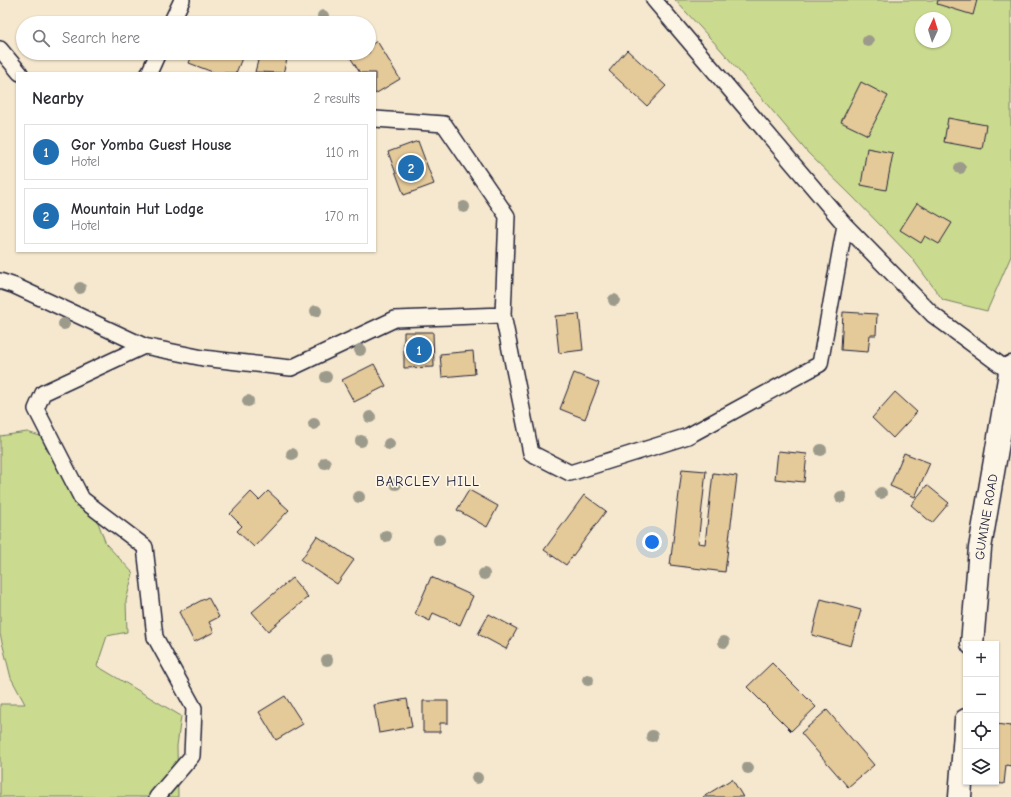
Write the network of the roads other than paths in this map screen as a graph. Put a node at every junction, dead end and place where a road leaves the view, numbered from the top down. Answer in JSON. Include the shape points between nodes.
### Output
{"nodes":[{"id":1,"x":182,"y":0,"type":"edge"},
{"id":2,"x":654,"y":0,"type":"edge"},
{"id":3,"x":175,"y":16,"type":"edge"},
{"id":4,"x":0,"y":48,"type":"edge"},
{"id":5,"x":155,"y":60,"type":"edge"},
{"id":6,"x":19,"y":72,"type":"edge"},
{"id":7,"x":149,"y":72,"type":"edge"},
{"id":8,"x":376,"y":119,"type":"edge"},
{"id":9,"x":845,"y":225,"type":"junction"},
{"id":10,"x":0,"y":281,"type":"edge"},
{"id":11,"x":503,"y":315,"type":"junction"},
{"id":12,"x":144,"y":346,"type":"junction"},
{"id":13,"x":1010,"y":370,"type":"edge"},
{"id":14,"x":972,"y":641,"type":"edge"},
{"id":15,"x":964,"y":749,"type":"edge"},
{"id":16,"x":157,"y":797,"type":"edge"},
{"id":17,"x":960,"y":797,"type":"edge"}],
"edges":[{"from":1,"to":3,"type":"street"},
{"from":2,"to":9,"type":"street"},
{"from":4,"to":6,"type":"street"},
{"from":5,"to":7,"type":"street"},
{"from":8,"to":11,"type":"street","via":[[444,124],[507,216]]},
{"from":9,"to":11,"type":"street","via":[[820,364],[688,436],[570,473],[530,453]]},
{"from":9,"to":13,"type":"street","via":[[933,315]]},
{"from":10,"to":12,"type":"street"},
{"from":11,"to":12,"type":"street","via":[[395,319],[291,368],[203,358]]},
{"from":12,"to":16,"type":"street","via":[[43,393],[36,410],[82,499],[145,547],[155,637],[194,708],[192,756]]},
{"from":13,"to":14,"type":"main road","name":"GUMINE ROAD","via":[[980,548]]},
{"from":15,"to":17,"type":"main road"}]}
